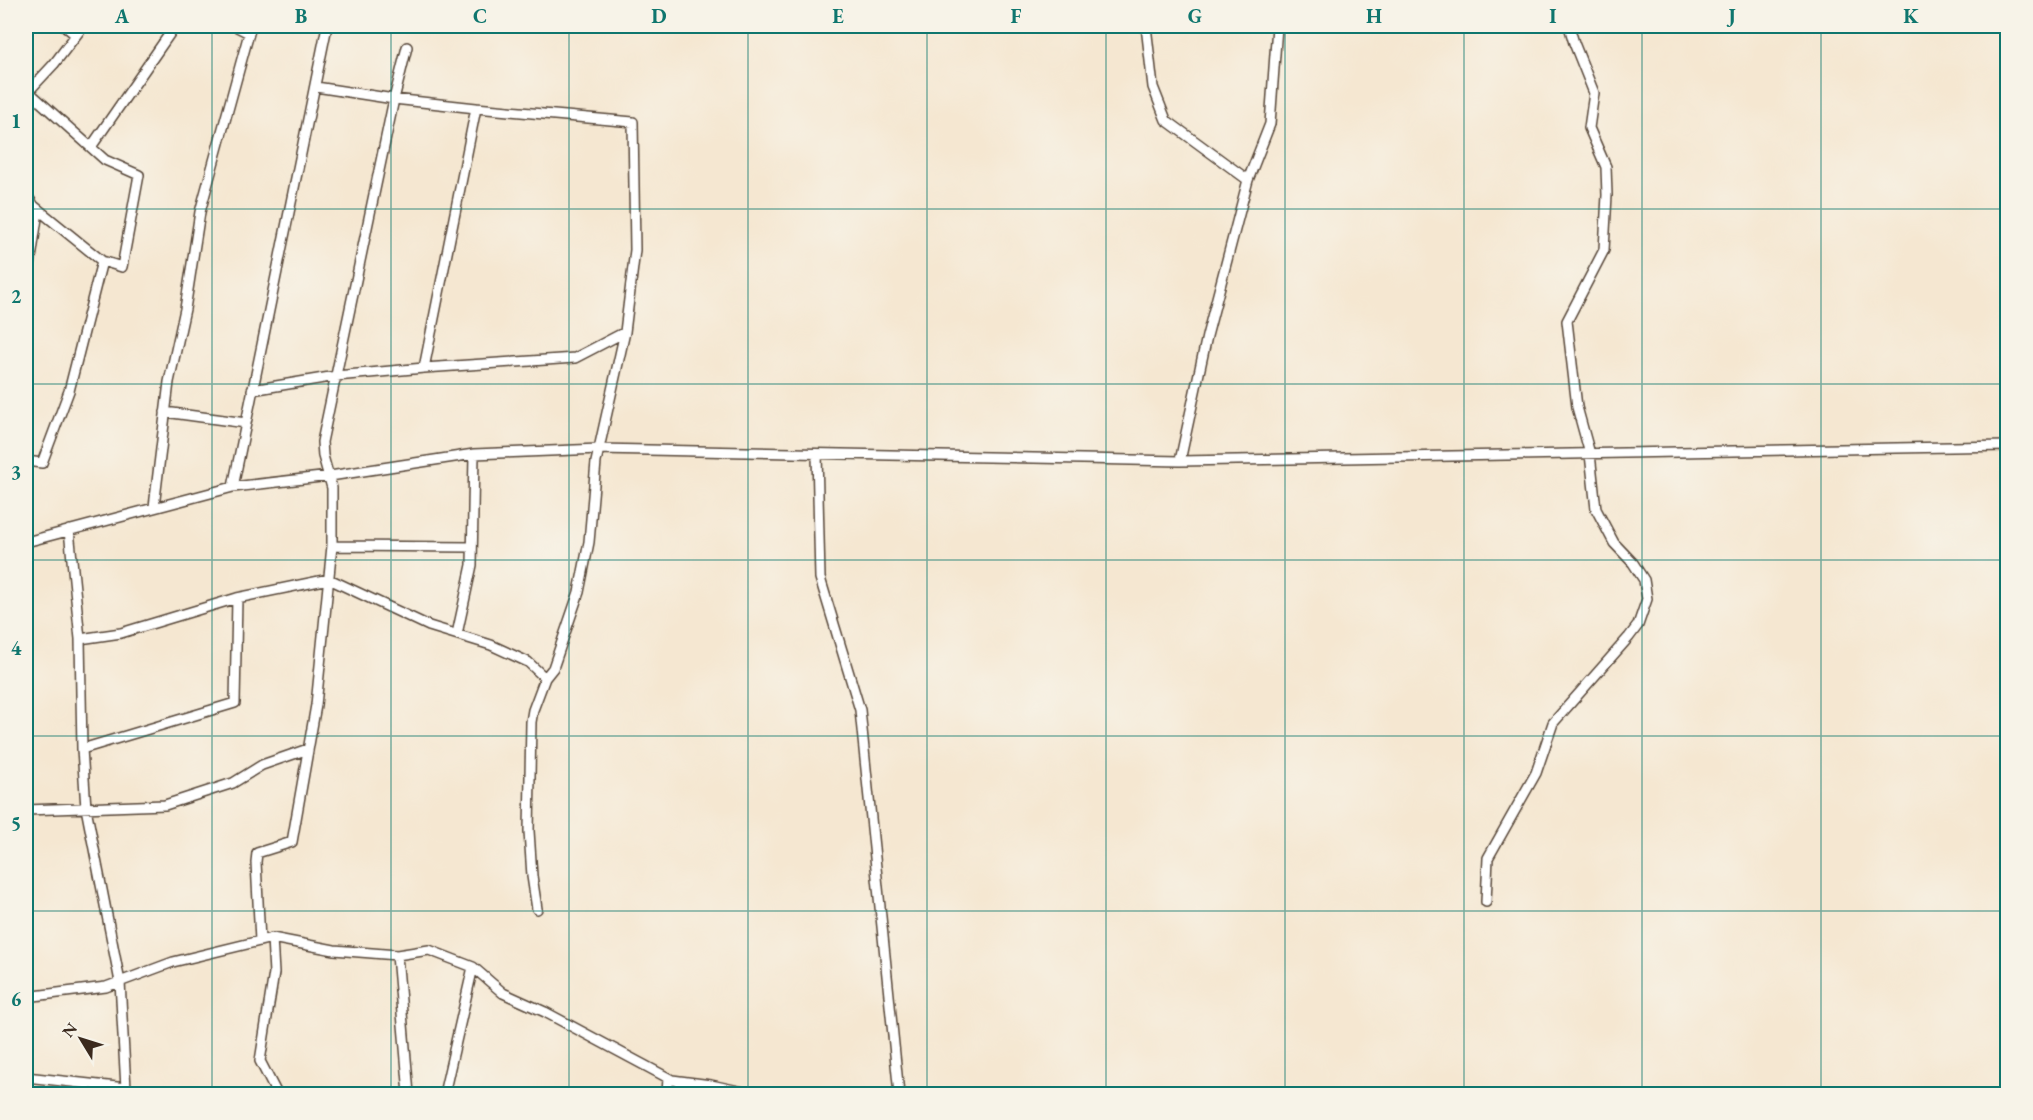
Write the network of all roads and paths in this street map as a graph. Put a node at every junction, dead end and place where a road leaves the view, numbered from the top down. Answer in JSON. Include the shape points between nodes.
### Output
{"nodes":[{"id":1,"x":65,"y":26,"type":"edge"},
{"id":2,"x":83,"y":26,"type":"edge"},
{"id":3,"x":175,"y":26,"type":"edge"},
{"id":4,"x":235,"y":26,"type":"edge"},
{"id":5,"x":327,"y":26,"type":"edge"},
{"id":6,"x":1146,"y":26,"type":"edge"},
{"id":7,"x":1277,"y":26,"type":"edge"},
{"id":8,"x":1569,"y":26,"type":"edge"},
{"id":9,"x":250,"y":29,"type":"edge"},
{"id":10,"x":76,"y":35,"type":"junction"},
{"id":11,"x":407,"y":47,"type":"dead end"},
{"id":12,"x":316,"y":87,"type":"junction"},
{"id":13,"x":27,"y":92,"type":"edge"},
{"id":14,"x":394,"y":99,"type":"junction"},
{"id":15,"x":476,"y":108,"type":"junction"},
{"id":16,"x":91,"y":147,"type":"junction"},
{"id":17,"x":1248,"y":180,"type":"junction"},
{"id":18,"x":26,"y":194,"type":"edge"},
{"id":19,"x":34,"y":206,"type":"junction"},
{"id":20,"x":102,"y":261,"type":"junction"},
{"id":21,"x":26,"y":293,"type":"edge"},
{"id":22,"x":625,"y":332,"type":"junction"},
{"id":23,"x":424,"y":369,"type":"junction"},
{"id":24,"x":336,"y":376,"type":"junction"},
{"id":25,"x":252,"y":390,"type":"junction"},
{"id":26,"x":165,"y":412,"type":"junction"},
{"id":27,"x":246,"y":423,"type":"junction"},
{"id":28,"x":2007,"y":446,"type":"edge"},
{"id":29,"x":599,"y":449,"type":"junction"},
{"id":30,"x":474,"y":454,"type":"junction"},
{"id":31,"x":818,"y":454,"type":"junction"},
{"id":32,"x":1590,"y":454,"type":"junction"},
{"id":33,"x":26,"y":461,"type":"edge"},
{"id":34,"x":1180,"y":461,"type":"junction"},
{"id":35,"x":330,"y":476,"type":"junction"},
{"id":36,"x":233,"y":487,"type":"junction"},
{"id":37,"x":154,"y":507,"type":"junction"},
{"id":38,"x":69,"y":530,"type":"junction"},
{"id":39,"x":26,"y":542,"type":"edge"},
{"id":40,"x":332,"y":546,"type":"junction"},
{"id":41,"x":472,"y":547,"type":"junction"},
{"id":42,"x":329,"y":579,"type":"junction"},
{"id":43,"x":237,"y":598,"type":"junction"},
{"id":44,"x":457,"y":634,"type":"junction"},
{"id":45,"x":80,"y":639,"type":"junction"},
{"id":46,"x":545,"y":678,"type":"junction"},
{"id":47,"x":82,"y":749,"type":"junction"},
{"id":48,"x":308,"y":749,"type":"junction"},
{"id":49,"x":86,"y":808,"type":"junction"},
{"id":50,"x":26,"y":810,"type":"edge"},
{"id":51,"x":1486,"y":902,"type":"dead end"},
{"id":52,"x":537,"y":909,"type":"dead end"},
{"id":53,"x":272,"y":938,"type":"junction"},
{"id":54,"x":260,"y":941,"type":"junction"},
{"id":55,"x":397,"y":955,"type":"junction"},
{"id":56,"x":473,"y":967,"type":"junction"},
{"id":57,"x":120,"y":982,"type":"junction"},
{"id":58,"x":26,"y":997,"type":"edge"},
{"id":59,"x":26,"y":1077,"type":"edge"},
{"id":60,"x":668,"y":1078,"type":"junction"},
{"id":61,"x":127,"y":1092,"type":"edge"},
{"id":62,"x":898,"y":1094,"type":"edge"},
{"id":63,"x":277,"y":1095,"type":"edge"},
{"id":64,"x":409,"y":1095,"type":"edge"},
{"id":65,"x":444,"y":1095,"type":"edge"},
{"id":66,"x":667,"y":1095,"type":"edge"},
{"id":67,"x":753,"y":1095,"type":"edge"}],
"edges":[{"from":1,"to":10,"type":"street"},
{"from":2,"to":10,"type":"street"},
{"from":3,"to":16,"type":"street"},
{"from":4,"to":9,"type":"street"},
{"from":5,"to":12,"type":"street"},
{"from":6,"to":17,"type":"street","via":[[1153,87],[1166,120]]},
{"from":7,"to":17,"type":"street","via":[[1270,124]]},
{"from":8,"to":32,"type":"street","via":[[1594,93],[1589,128],[1606,167],[1604,250],[1567,321],[1577,407]]},
{"from":9,"to":26,"type":"street","via":[[200,212]]},
{"from":10,"to":13,"type":"street"},
{"from":11,"to":14,"type":"street"},
{"from":12,"to":14,"type":"street"},
{"from":12,"to":25,"type":"street"},
{"from":13,"to":16,"type":"street"},
{"from":14,"to":15,"type":"street"},
{"from":14,"to":24,"type":"street"},
{"from":15,"to":22,"type":"street","via":[[633,122],[635,250]]},
{"from":15,"to":23,"type":"street"},
{"from":16,"to":20,"type":"street","via":[[105,160],[139,175],[122,267]]},
{"from":17,"to":34,"type":"street","via":[[1207,336]]},
{"from":18,"to":19,"type":"street"},
{"from":19,"to":20,"type":"street"},
{"from":19,"to":21,"type":"street","via":[[37,218]]},
{"from":20,"to":33,"type":"street","via":[[69,391],[46,453],[42,463]]},
{"from":22,"to":23,"type":"street","via":[[575,358]]},
{"from":22,"to":29,"type":"street"},
{"from":23,"to":24,"type":"street"},
{"from":24,"to":25,"type":"street"},
{"from":24,"to":35,"type":"street","via":[[322,442]]},
{"from":25,"to":27,"type":"street"},
{"from":26,"to":27,"type":"street"},
{"from":26,"to":37,"type":"street"},
{"from":27,"to":36,"type":"street"},
{"from":28,"to":32,"type":"street"},
{"from":29,"to":30,"type":"street"},
{"from":29,"to":31,"type":"street"},
{"from":29,"to":46,"type":"street","via":[[579,592],[553,668]]},
{"from":30,"to":35,"type":"street"},
{"from":30,"to":41,"type":"street"},
{"from":31,"to":34,"type":"street"},
{"from":31,"to":62,"type":"street","via":[[820,578],[860,710]]},
{"from":32,"to":34,"type":"street"},
{"from":32,"to":51,"type":"street","via":[[1596,509],[1614,543],[1644,580],[1647,599],[1629,637],[1553,723],[1536,773],[1488,858]]},
{"from":35,"to":36,"type":"street"},
{"from":35,"to":40,"type":"street"},
{"from":36,"to":37,"type":"street"},
{"from":37,"to":38,"type":"street"},
{"from":38,"to":39,"type":"street"},
{"from":38,"to":45,"type":"street"},
{"from":40,"to":41,"type":"street"},
{"from":40,"to":42,"type":"street"},
{"from":41,"to":44,"type":"street","via":[[472,565]]},
{"from":42,"to":43,"type":"street"},
{"from":42,"to":44,"type":"street","via":[[429,626]]},
{"from":42,"to":48,"type":"street"},
{"from":43,"to":45,"type":"street","via":[[122,633]]},
{"from":43,"to":47,"type":"street","via":[[235,703]]},
{"from":44,"to":46,"type":"street","via":[[528,662]]},
{"from":45,"to":47,"type":"street"},
{"from":46,"to":52,"type":"street","via":[[531,722],[529,831]]},
{"from":47,"to":49,"type":"street"},
{"from":48,"to":49,"type":"street","via":[[262,765],[233,783],[165,805]]},
{"from":48,"to":54,"type":"street","via":[[292,842],[258,853]]},
{"from":49,"to":50,"type":"street"},
{"from":49,"to":57,"type":"street"},
{"from":53,"to":54,"type":"street"},
{"from":53,"to":55,"type":"street","via":[[334,950]]},
{"from":53,"to":63,"type":"street","via":[[274,973],[260,1061]]},
{"from":54,"to":57,"type":"street","via":[[173,962]]},
{"from":55,"to":56,"type":"street","via":[[429,950]]},
{"from":55,"to":64,"type":"street"},
{"from":56,"to":60,"type":"street","via":[[503,993]]},
{"from":56,"to":65,"type":"street"},
{"from":57,"to":58,"type":"street"},
{"from":57,"to":61,"type":"street"},
{"from":59,"to":61,"type":"street"},
{"from":60,"to":66,"type":"street"},
{"from":60,"to":67,"type":"street"}]}
